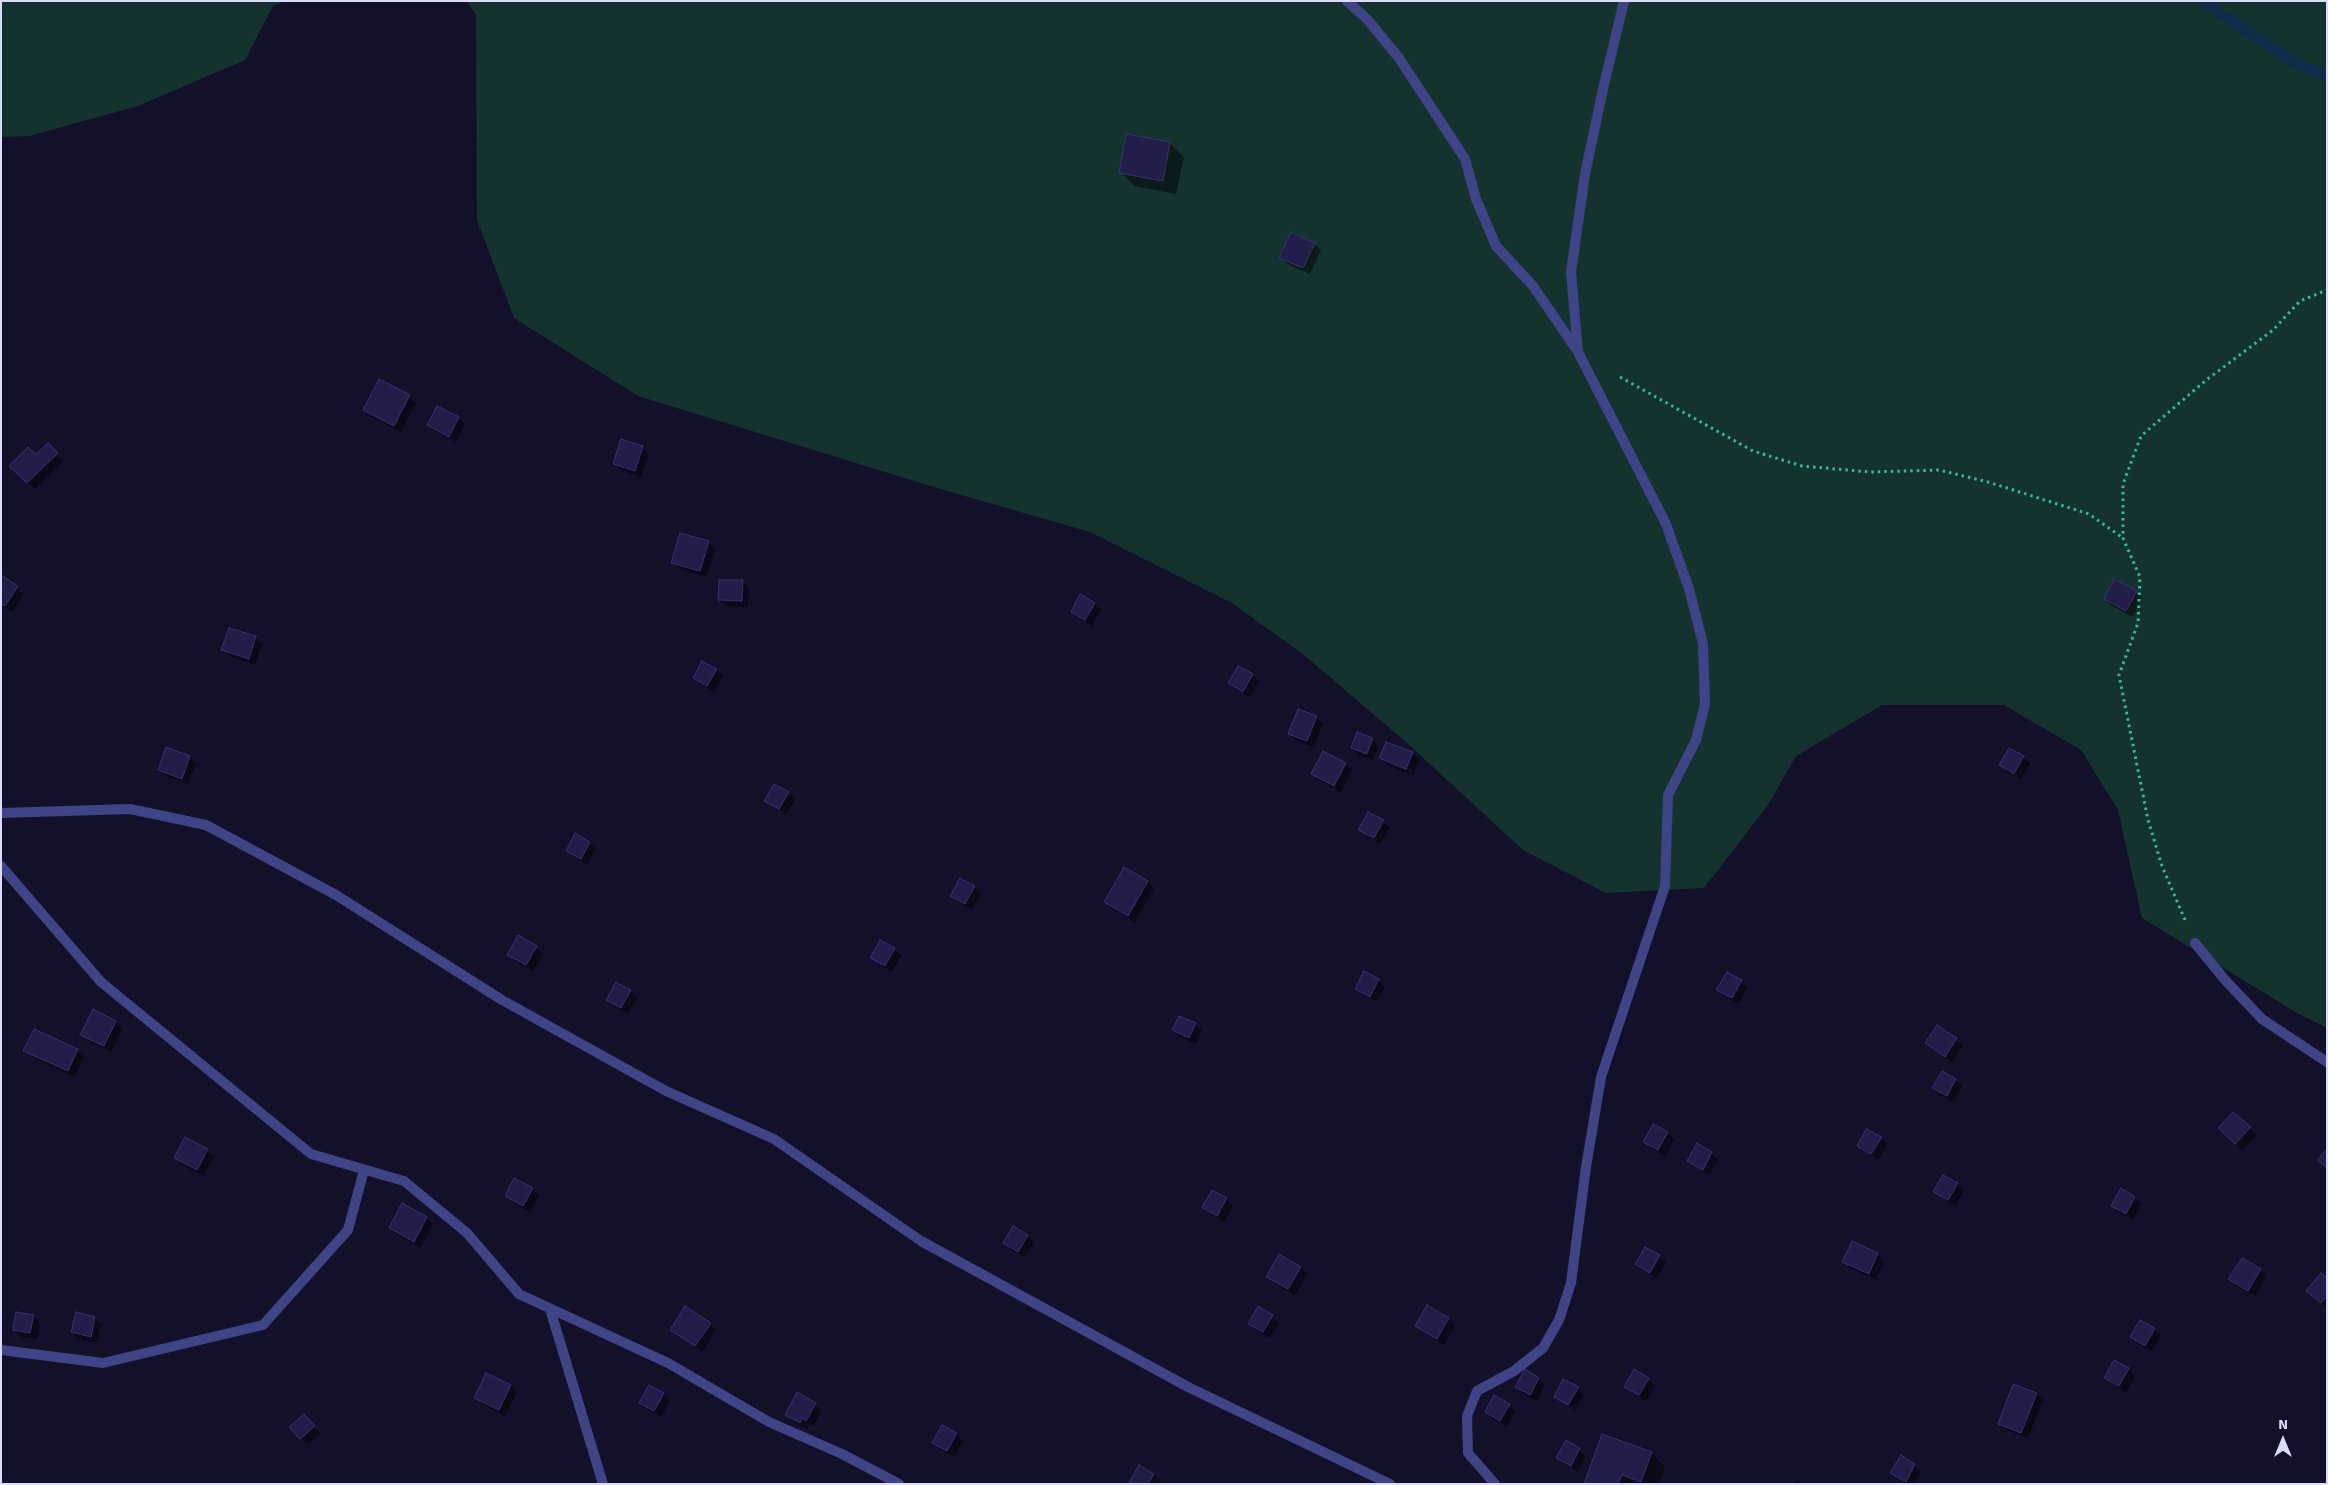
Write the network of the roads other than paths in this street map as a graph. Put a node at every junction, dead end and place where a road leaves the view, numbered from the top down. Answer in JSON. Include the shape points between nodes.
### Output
{"nodes":[{"id":1,"x":1347,"y":1,"type":"edge"},
{"id":2,"x":1624,"y":1,"type":"edge"},
{"id":3,"x":1578,"y":352,"type":"junction"},
{"id":4,"x":1,"y":813,"type":"edge"},
{"id":5,"x":1,"y":866,"type":"edge"},
{"id":6,"x":2195,"y":942,"type":"road end"},
{"id":7,"x":2327,"y":1062,"type":"edge"},
{"id":8,"x":364,"y":1170,"type":"junction"},
{"id":9,"x":550,"y":1309,"type":"junction"},
{"id":10,"x":1,"y":1350,"type":"edge"},
{"id":11,"x":603,"y":1484,"type":"edge"},
{"id":12,"x":899,"y":1484,"type":"edge"},
{"id":13,"x":1390,"y":1484,"type":"edge"},
{"id":14,"x":1496,"y":1484,"type":"edge"}],
"edges":[{"from":1,"to":3,"type":"street","via":[[1367,19],[1399,58],[1465,159],[1476,199],[1496,246],[1533,286]]},
{"from":2,"to":3,"type":"street","via":[[1587,164],[1571,272]]},
{"from":3,"to":14,"type":"street","via":[[1666,524],[1689,589],[1702,644],[1705,704],[1696,740],[1668,795],[1665,886],[1601,1077],[1571,1283],[1559,1320],[1543,1348],[1514,1371],[1477,1391],[1467,1416],[1468,1453]]},
{"from":4,"to":13,"type":"street","via":[[130,810],[206,825],[336,895],[502,1000],[666,1091],[774,1139],[921,1242],[1188,1387]]},
{"from":5,"to":8,"type":"street","via":[[101,982],[311,1154]]},
{"from":6,"to":7,"type":"street","via":[[2262,1020]]},
{"from":8,"to":9,"type":"street","via":[[404,1181],[467,1233],[520,1294]]},
{"from":8,"to":10,"type":"street","via":[[348,1230],[263,1325],[103,1363]]},
{"from":9,"to":11,"type":"street"},
{"from":9,"to":12,"type":"street","via":[[668,1363],[769,1422],[842,1454]]}]}
